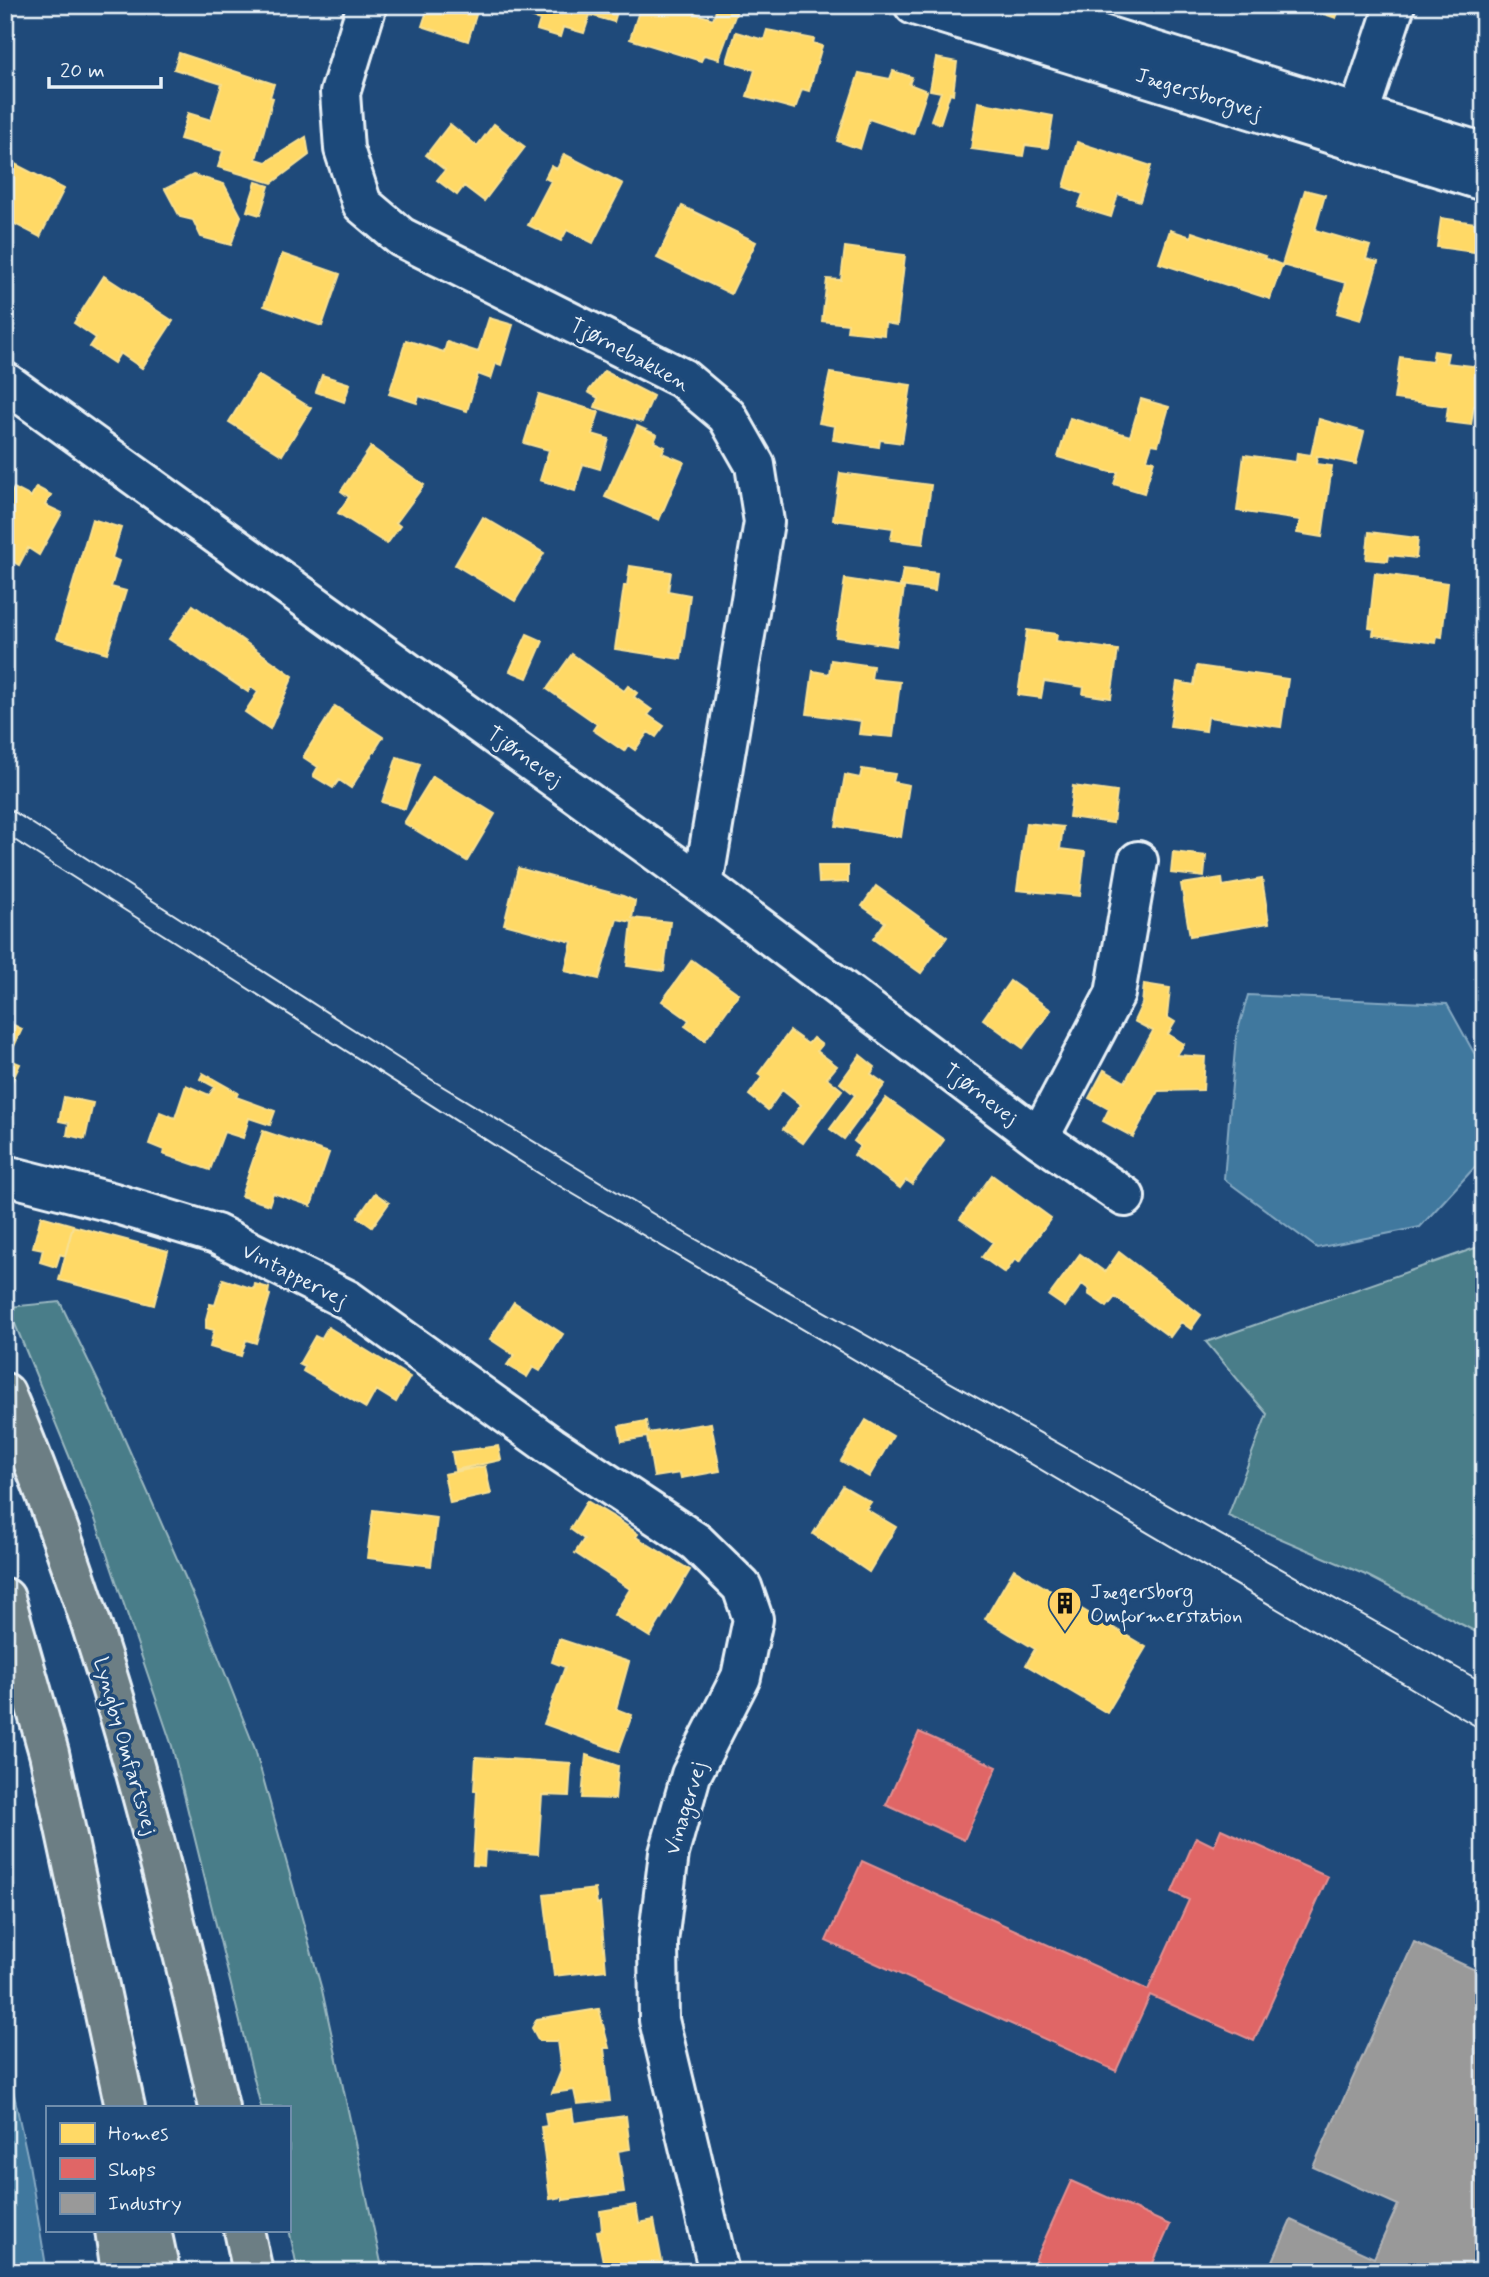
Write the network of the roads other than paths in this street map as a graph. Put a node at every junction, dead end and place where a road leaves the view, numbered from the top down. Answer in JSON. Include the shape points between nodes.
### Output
{"nodes":[{"id":1,"x":367,"y":5,"type":"edge"},
{"id":2,"x":914,"y":5,"type":"edge"},
{"id":3,"x":1005,"y":5,"type":"edge"},
{"id":4,"x":1395,"y":5,"type":"edge"},
{"id":5,"x":1354,"y":127,"type":"junction"},
{"id":6,"x":1484,"y":153,"type":"edge"},
{"id":7,"x":1484,"y":181,"type":"edge"},
{"id":8,"x":5,"y":382,"type":"edge"},
{"id":9,"x":1139,"y":862,"type":"dead end"},
{"id":10,"x":703,"y":884,"type":"junction"},
{"id":11,"x":1039,"y":1138,"type":"junction"},
{"id":12,"x":5,"y":1175,"type":"edge"},
{"id":13,"x":1125,"y":1197,"type":"dead end"},
{"id":14,"x":5,"y":1393,"type":"edge"},
{"id":15,"x":551,"y":1446,"type":"joint"},
{"id":16,"x":5,"y":1598,"type":"edge"},
{"id":17,"x":49,"y":1753,"type":"junction"},
{"id":18,"x":98,"y":2106,"type":"edge"},
{"id":19,"x":125,"y":2106,"type":"edge"},
{"id":20,"x":219,"y":2106,"type":"edge"},
{"id":21,"x":115,"y":2232,"type":"edge"},
{"id":22,"x":151,"y":2232,"type":"edge"},
{"id":23,"x":244,"y":2232,"type":"edge"},
{"id":24,"x":121,"y":2272,"type":"edge"},
{"id":25,"x":160,"y":2272,"type":"edge"},
{"id":26,"x":253,"y":2272,"type":"edge"},
{"id":27,"x":719,"y":2272,"type":"edge"}],
"edges":[{"from":1,"to":10,"type":"street","name":"Tjørnebakken","via":[[340,93],[344,149],[362,204],[401,237],[682,377],[727,416],[755,466],[764,522]]},
{"from":2,"to":5,"type":"street","name":"Jægersborgvej"},
{"from":3,"to":5,"type":"street","name":"Jægersborgvej"},
{"from":4,"to":5,"type":"street"},
{"from":5,"to":6,"type":"street","name":"Jægersborgvej"},
{"from":5,"to":7,"type":"street","name":"Jægersborgvej"},
{"from":8,"to":10,"type":"street","name":"Tjørnevej"},
{"from":9,"to":11,"type":"street","name":"Tjørnevej","via":[[1115,994]]},
{"from":10,"to":11,"type":"street","name":"Tjørnevej"},
{"from":11,"to":13,"type":"street","name":"Tjørnevej"},
{"from":12,"to":15,"type":"street","name":"Vintappervej","via":[[216,1234],[348,1300]]},
{"from":14,"to":20,"type":"highway","name":"Lyngby Omfartsvej","via":[[32,1455],[114,1697],[176,1917]]},
{"from":15,"to":27,"type":"street","name":"Vinagervej","via":[[696,1542],[742,1587],[753,1619],[741,1676],[691,1775],[669,1853],[658,1942],[659,2020]]},
{"from":16,"to":17,"type":"highway"},
{"from":17,"to":18,"type":"highway"},
{"from":17,"to":19,"type":"highway"},
{"from":21,"to":24,"type":"highway"},
{"from":22,"to":25,"type":"highway"},
{"from":23,"to":26,"type":"highway"}]}
